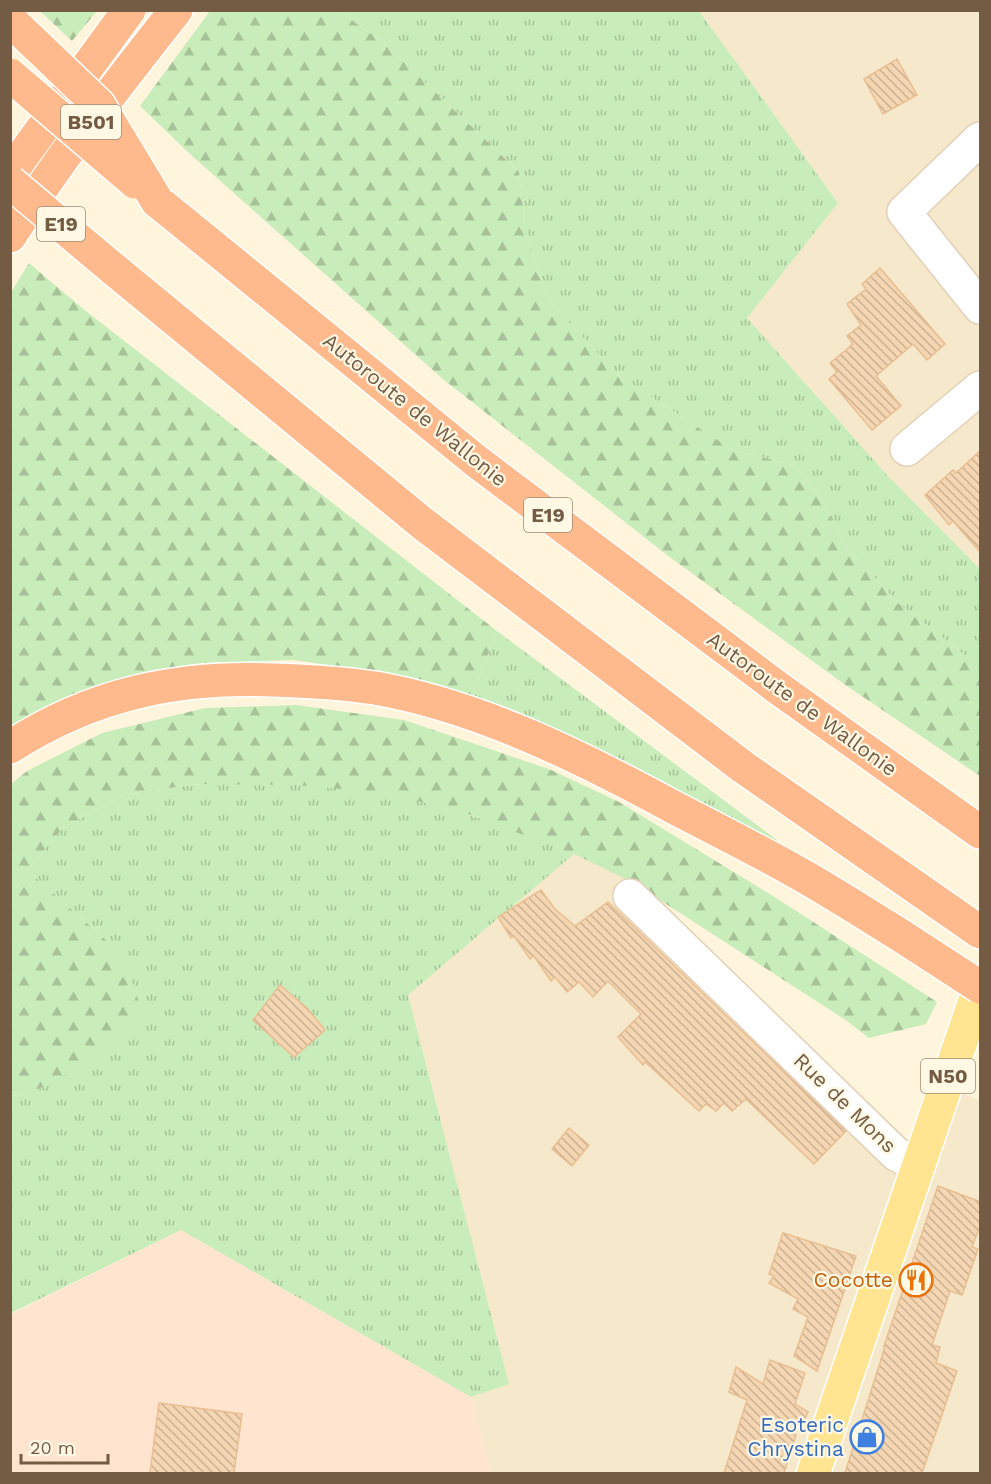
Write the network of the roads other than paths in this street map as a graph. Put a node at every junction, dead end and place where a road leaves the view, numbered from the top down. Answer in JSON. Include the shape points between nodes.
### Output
{"nodes":[{"id":1,"x":129,"y":10,"type":"edge"},
{"id":2,"x":176,"y":10,"type":"edge"},
{"id":3,"x":10,"y":20,"type":"edge"},
{"id":4,"x":10,"y":75,"type":"edge"},
{"id":5,"x":981,"y":139,"type":"edge"},
{"id":6,"x":10,"y":173,"type":"edge"},
{"id":7,"x":10,"y":182,"type":"edge"},
{"id":8,"x":157,"y":201,"type":"junction"},
{"id":9,"x":10,"y":236,"type":"edge"},
{"id":10,"x":981,"y":307,"type":"edge"},
{"id":11,"x":981,"y":388,"type":"edge"},
{"id":12,"x":907,"y":449,"type":"dead end"},
{"id":13,"x":10,"y":747,"type":"edge"},
{"id":14,"x":981,"y":832,"type":"edge"},
{"id":15,"x":630,"y":896,"type":"dead end"},
{"id":16,"x":981,"y":932,"type":"edge"},
{"id":17,"x":981,"y":986,"type":"edge"},
{"id":18,"x":918,"y":1166,"type":"junction"},
{"id":19,"x":813,"y":1473,"type":"edge"}],
"edges":[{"from":1,"to":6,"type":"highway","number":"B501"},
{"from":2,"to":9,"type":"highway","number":"B501"},
{"from":3,"to":8,"type":"highway","bridge":true,"via":[[99,105]]},
{"from":4,"to":8,"type":"highway","name":"Autoroute de Wallonie","number":"E19","bridge":true},
{"from":5,"to":10,"type":"street","via":[[904,212]]},
{"from":7,"to":16,"type":"highway","number":"E19","bridge":true,"via":[[422,523],[743,767]]},
{"from":8,"to":14,"type":"highway","name":"Autoroute de Wallonie","number":"E19","via":[[476,461],[778,688]]},
{"from":11,"to":12,"type":"street"},
{"from":13,"to":17,"type":"highway","bridge":true,"via":[[38,729],[101,701],[164,686],[239,679],[375,688],[442,705],[520,732],[605,770],[792,870]]},
{"from":15,"to":18,"type":"street","name":"Rue de Mons","via":[[896,1154]]},
{"from":17,"to":18,"type":"main road","number":"N50"},
{"from":18,"to":19,"type":"main road","name":"Rue de Mons","number":"N50"}]}
